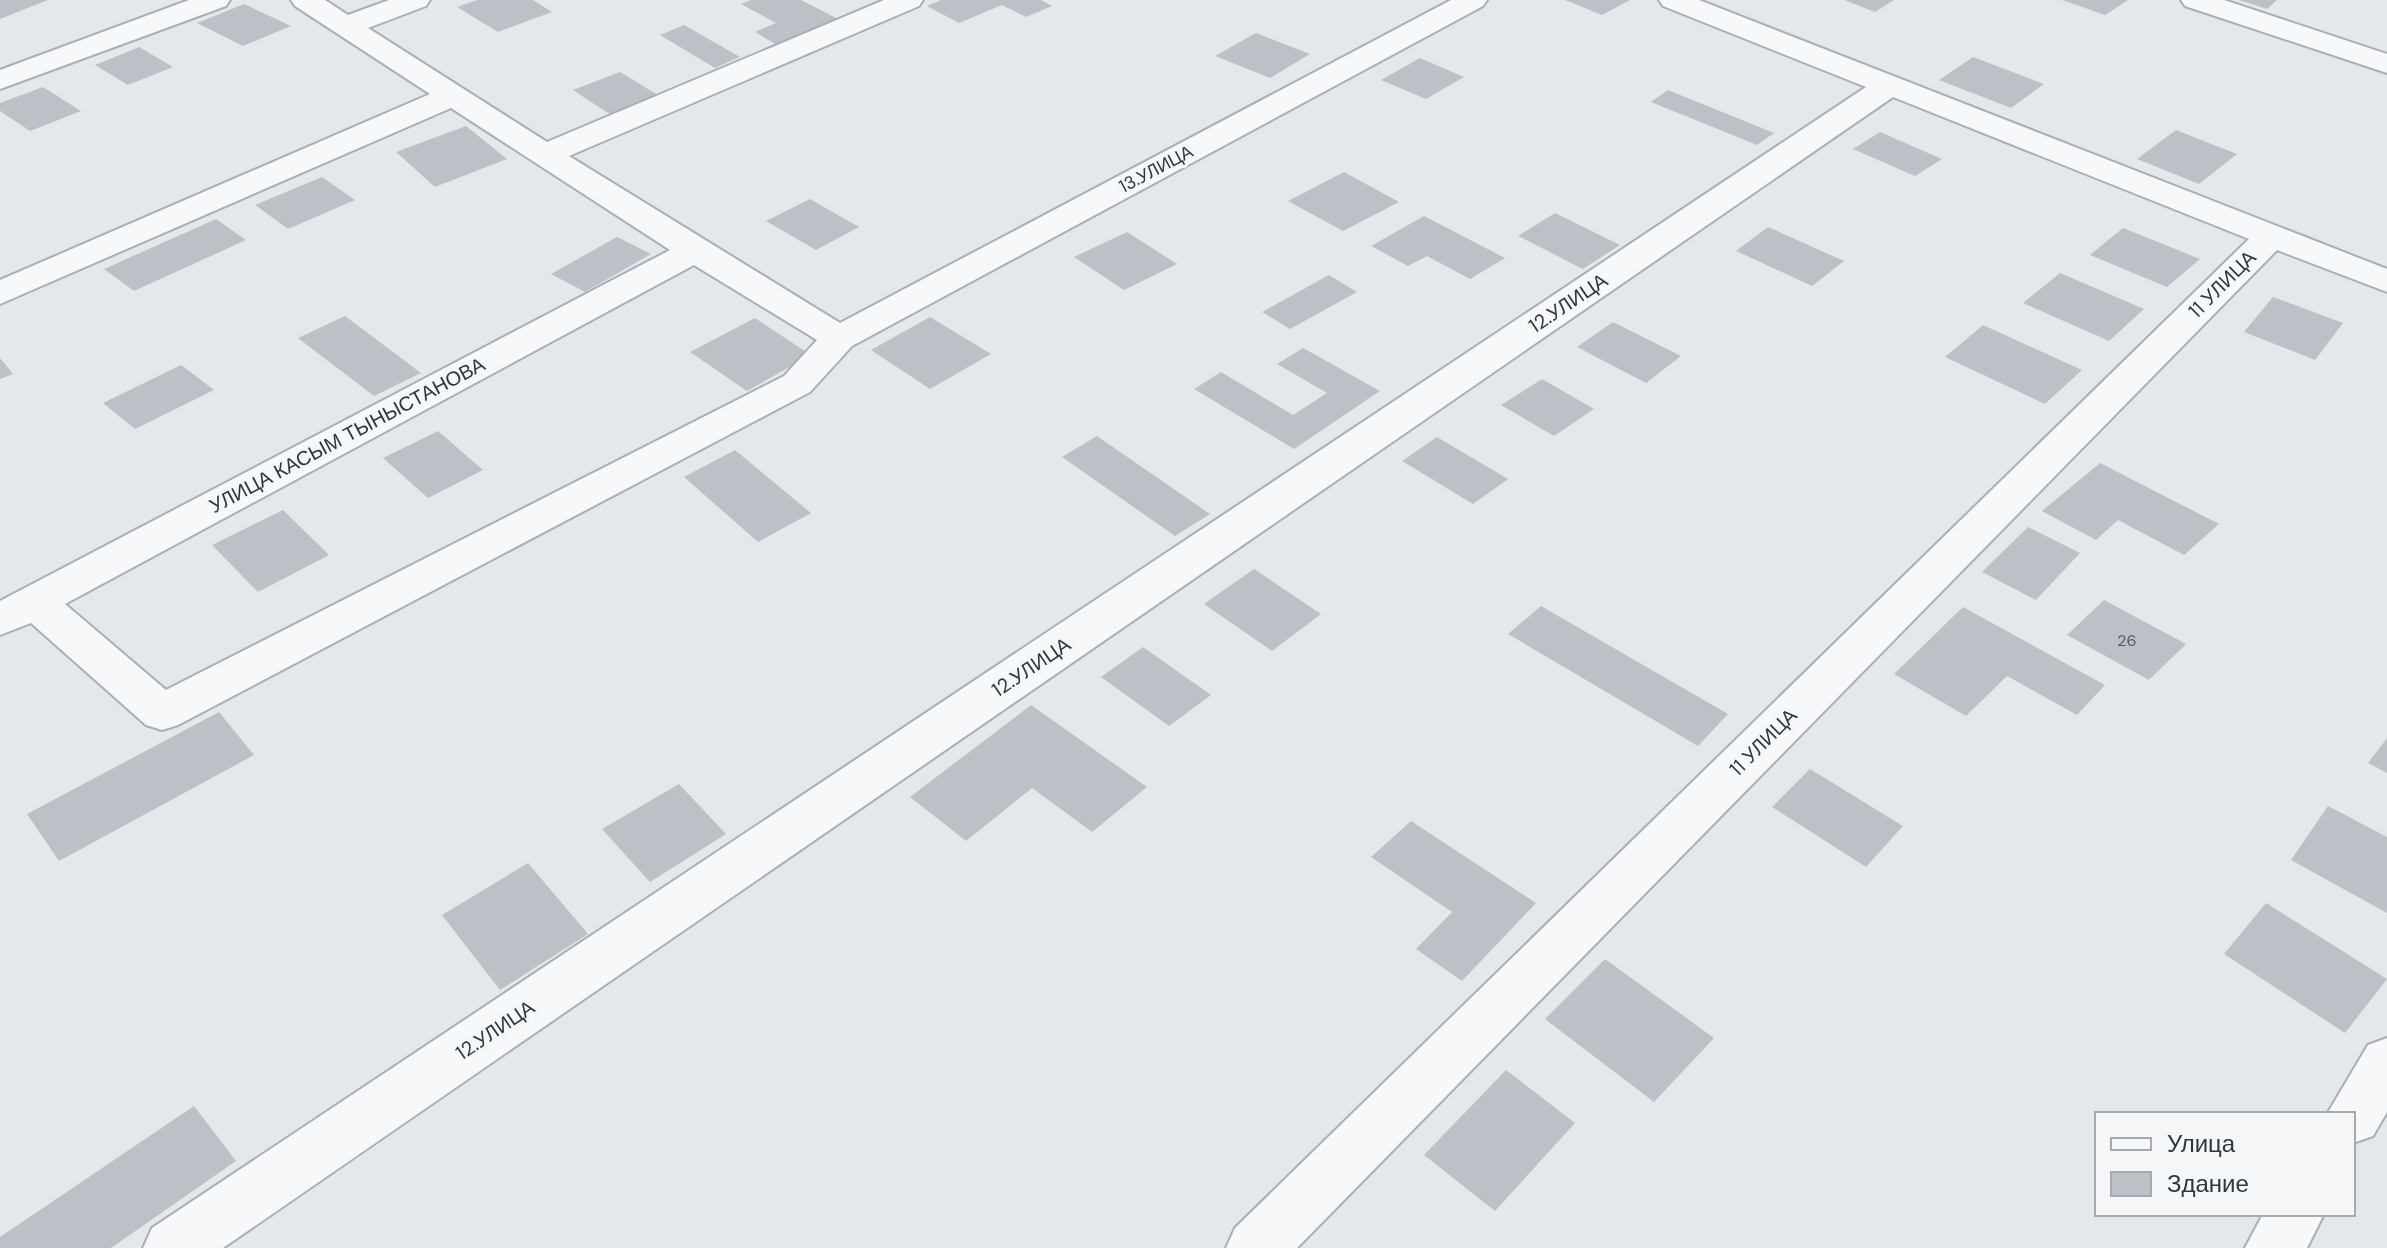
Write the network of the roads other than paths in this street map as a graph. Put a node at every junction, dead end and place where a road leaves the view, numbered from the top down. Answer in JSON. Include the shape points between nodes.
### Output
{"nodes":[{"id":1,"x":216,"y":0,"type":"edge"},
{"id":2,"x":305,"y":0,"type":"edge"},
{"id":3,"x":416,"y":0,"type":"edge"},
{"id":4,"x":909,"y":0,"type":"edge"},
{"id":5,"x":1473,"y":0,"type":"edge"},
{"id":6,"x":1673,"y":0,"type":"edge"},
{"id":7,"x":2195,"y":0,"type":"edge"},
{"id":8,"x":345,"y":26,"type":"junction"},
{"id":9,"x":2387,"y":64,"type":"edge"},
{"id":10,"x":0,"y":80,"type":"edge"},
{"id":11,"x":1890,"y":85,"type":"junction"},
{"id":12,"x":451,"y":96,"type":"junction"},
{"id":13,"x":543,"y":155,"type":"junction"},
{"id":14,"x":2271,"y":236,"type":"junction"},
{"id":15,"x":695,"y":251,"type":"junction"},
{"id":16,"x":2387,"y":281,"type":"edge"},
{"id":17,"x":0,"y":293,"type":"edge"},
{"id":18,"x":839,"y":338,"type":"junction"},
{"id":19,"x":17,"y":611,"type":"edge"},
{"id":20,"x":2387,"y":1062,"type":"edge"},
{"id":21,"x":2355,"y":1115,"type":"edge"},
{"id":22,"x":2294,"y":1216,"type":"edge"},
{"id":23,"x":173,"y":1248,"type":"edge"},
{"id":24,"x":1256,"y":1248,"type":"edge"},
{"id":25,"x":2275,"y":1248,"type":"edge"}],
"edges":[{"from":1,"to":10,"type":"street"},
{"from":2,"to":8,"type":"street"},
{"from":3,"to":8,"type":"street"},
{"from":4,"to":13,"type":"street"},
{"from":5,"to":18,"type":"street","name":"13.УЛИЦА"},
{"from":6,"to":11,"type":"street"},
{"from":7,"to":9,"type":"street"},
{"from":8,"to":12,"type":"street"},
{"from":11,"to":14,"type":"street"},
{"from":11,"to":23,"type":"street","name":"12.УЛИЦА"},
{"from":12,"to":13,"type":"street"},
{"from":12,"to":17,"type":"street"},
{"from":13,"to":15,"type":"street"},
{"from":14,"to":16,"type":"street"},
{"from":14,"to":24,"type":"street","name":"11 УЛИЦА"},
{"from":15,"to":18,"type":"street"},
{"from":15,"to":19,"type":"street","name":"УЛИЦА КАСЫМ ТЫНЫСТАНОВА"},
{"from":18,"to":19,"type":"street","name":"13.УЛИЦА","via":[[797,384],[162,713]]},
{"from":20,"to":21,"type":"street"},
{"from":22,"to":25,"type":"street"}]}
